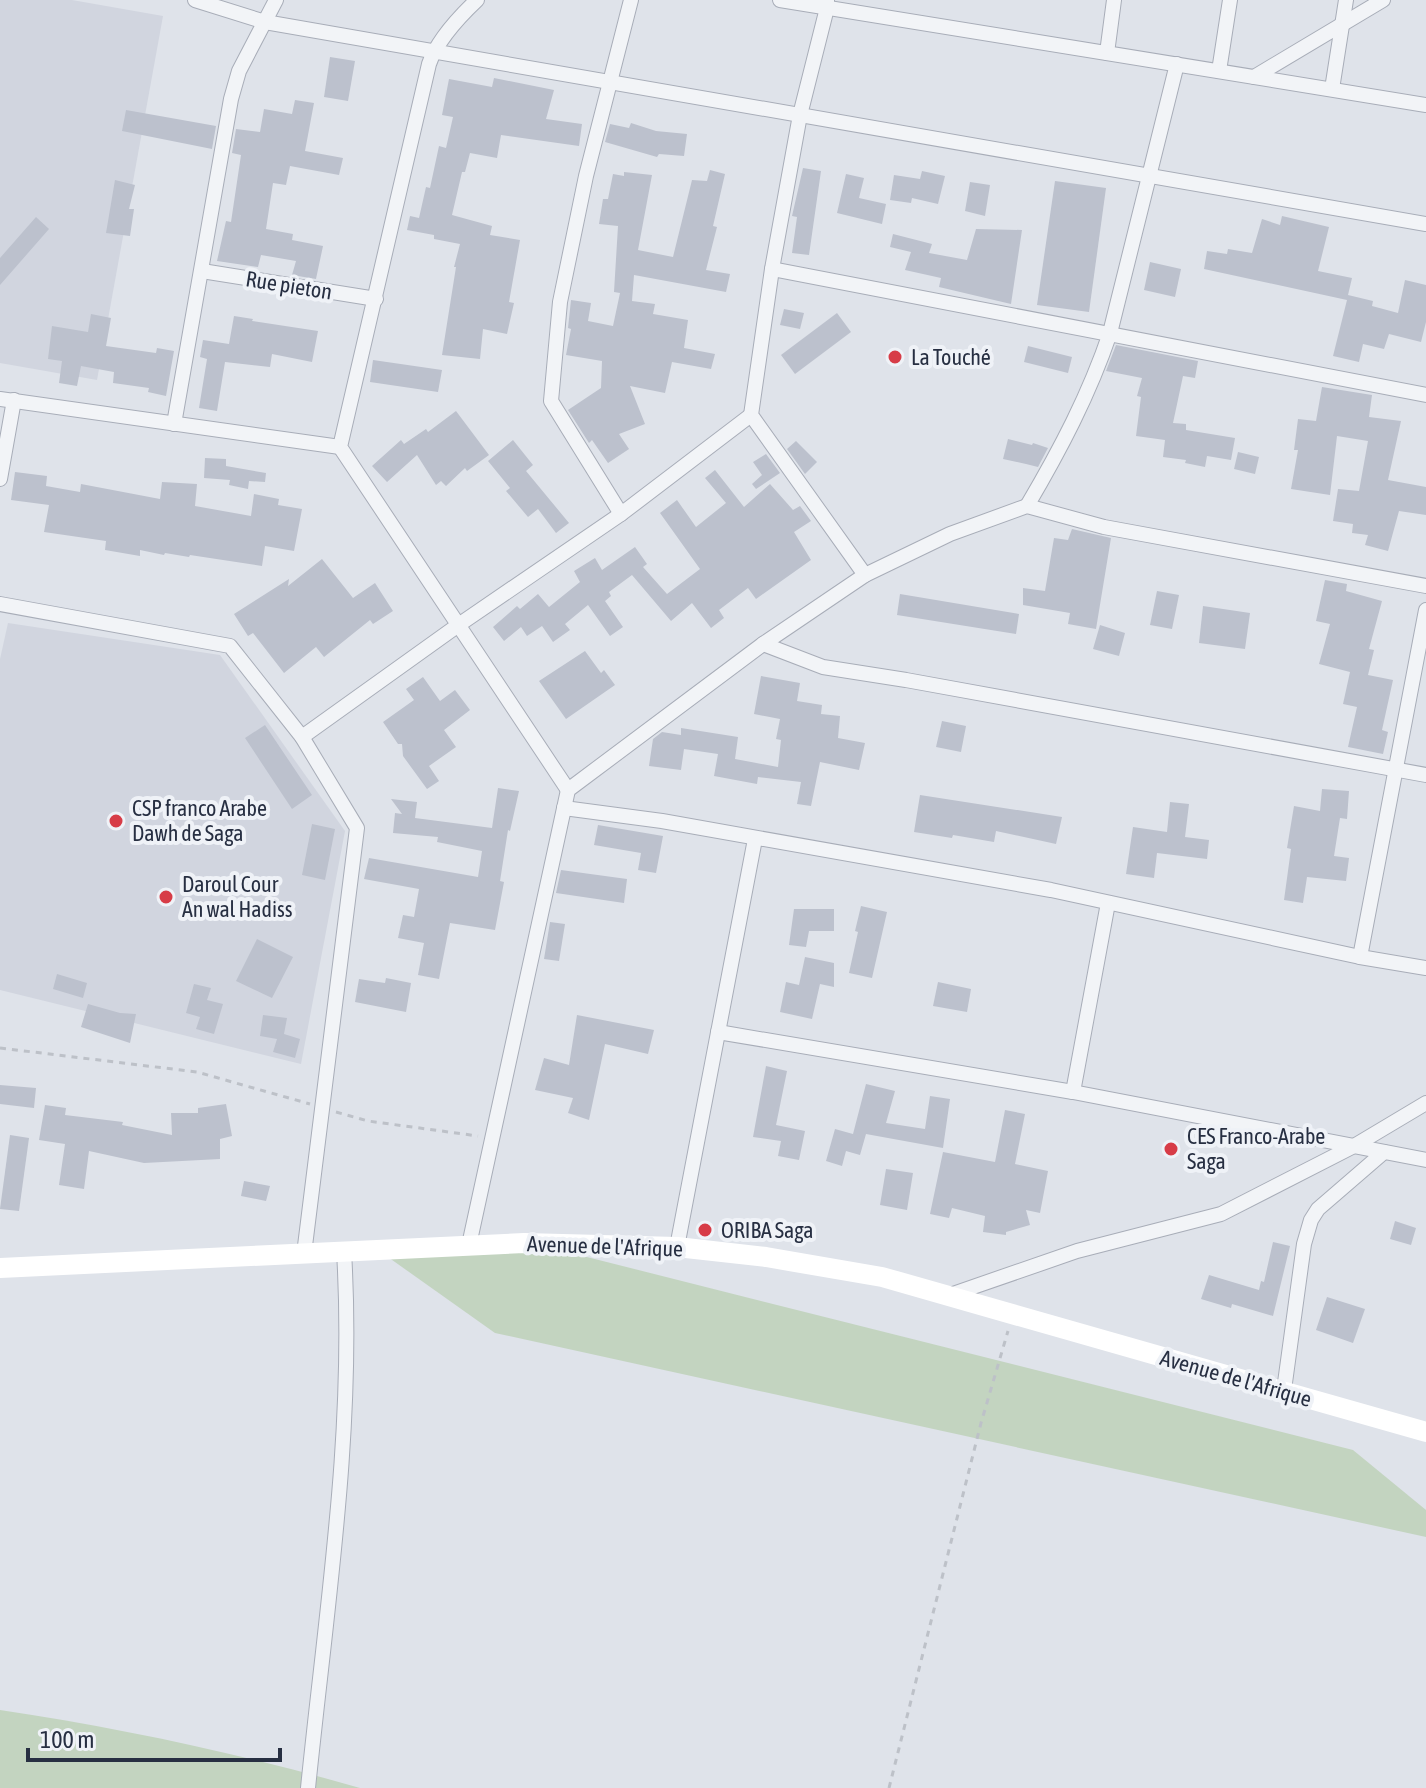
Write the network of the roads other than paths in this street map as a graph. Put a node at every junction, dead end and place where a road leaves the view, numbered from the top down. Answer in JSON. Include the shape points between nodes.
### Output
{"nodes":[{"id":1,"x":195,"y":0,"type":"edge"},
{"id":2,"x":276,"y":0,"type":"edge"},
{"id":3,"x":477,"y":0,"type":"edge"},
{"id":4,"x":631,"y":0,"type":"edge"},
{"id":5,"x":780,"y":0,"type":"edge"},
{"id":6,"x":1114,"y":0,"type":"edge"},
{"id":7,"x":1230,"y":0,"type":"edge"},
{"id":8,"x":1346,"y":0,"type":"edge"},
{"id":9,"x":1383,"y":0,"type":"edge"},
{"id":10,"x":827,"y":4,"type":"edge"},
{"id":11,"x":265,"y":22,"type":"junction"},
{"id":12,"x":1342,"y":24,"type":"junction"},
{"id":13,"x":435,"y":52,"type":"junction"},
{"id":14,"x":1107,"y":53,"type":"junction"},
{"id":15,"x":1177,"y":64,"type":"junction"},
{"id":16,"x":1219,"y":71,"type":"junction"},
{"id":17,"x":1254,"y":77,"type":"junction"},
{"id":18,"x":609,"y":82,"type":"junction"},
{"id":19,"x":1332,"y":89,"type":"junction"},
{"id":20,"x":1426,"y":105,"type":"edge"},
{"id":21,"x":800,"y":115,"type":"junction"},
{"id":22,"x":1149,"y":176,"type":"junction"},
{"id":23,"x":1426,"y":224,"type":"edge"},
{"id":24,"x":772,"y":269,"type":"junction"},
{"id":25,"x":202,"y":271,"type":"junction"},
{"id":26,"x":376,"y":299,"type":"junction"},
{"id":27,"x":1110,"y":333,"type":"junction"},
{"id":28,"x":1426,"y":395,"type":"edge"},
{"id":29,"x":7,"y":400,"type":"edge"},
{"id":30,"x":751,"y":415,"type":"junction"},
{"id":31,"x":174,"y":424,"type":"junction"},
{"id":32,"x":340,"y":447,"type":"junction"},
{"id":33,"x":0,"y":479,"type":"edge"},
{"id":34,"x":1027,"y":506,"type":"junction"},
{"id":35,"x":621,"y":514,"type":"junction"},
{"id":36,"x":865,"y":575,"type":"junction"},
{"id":37,"x":1426,"y":586,"type":"edge"},
{"id":38,"x":0,"y":604,"type":"edge"},
{"id":39,"x":1426,"y":610,"type":"edge"},
{"id":40,"x":457,"y":626,"type":"junction"},
{"id":41,"x":763,"y":644,"type":"junction"},
{"id":42,"x":302,"y":737,"type":"junction"},
{"id":43,"x":1394,"y":769,"type":"junction"},
{"id":44,"x":1426,"y":775,"type":"edge"},
{"id":45,"x":568,"y":790,"type":"junction"},
{"id":46,"x":564,"y":808,"type":"junction"},
{"id":47,"x":755,"y":839,"type":"junction"},
{"id":48,"x":1108,"y":903,"type":"junction"},
{"id":49,"x":1360,"y":957,"type":"junction"},
{"id":50,"x":1426,"y":968,"type":"edge"},
{"id":51,"x":718,"y":1032,"type":"junction"},
{"id":52,"x":1073,"y":1092,"type":"junction"},
{"id":53,"x":1426,"y":1103,"type":"edge"},
{"id":54,"x":1354,"y":1146,"type":"junction"},
{"id":55,"x":1384,"y":1152,"type":"junction"},
{"id":56,"x":1426,"y":1160,"type":"edge"},
{"id":57,"x":469,"y":1245,"type":"junction"},
{"id":58,"x":677,"y":1247,"type":"junction"},
{"id":59,"x":344,"y":1252,"type":"junction"},
{"id":60,"x":304,"y":1254,"type":"junction"},
{"id":61,"x":0,"y":1268,"type":"edge"},
{"id":62,"x":946,"y":1296,"type":"junction"},
{"id":63,"x":1284,"y":1390,"type":"junction"},
{"id":64,"x":1426,"y":1432,"type":"edge"},
{"id":65,"x":308,"y":1788,"type":"edge"}],
"edges":[{"from":1,"to":11,"type":"street"},
{"from":2,"to":11,"type":"street"},
{"from":3,"to":13,"type":"street"},
{"from":4,"to":18,"type":"street"},
{"from":5,"to":10,"type":"street"},
{"from":6,"to":14,"type":"street"},
{"from":7,"to":16,"type":"street"},
{"from":8,"to":12,"type":"street"},
{"from":9,"to":12,"type":"street"},
{"from":10,"to":14,"type":"street"},
{"from":10,"to":21,"type":"street"},
{"from":11,"to":13,"type":"street"},
{"from":11,"to":25,"type":"street","via":[[231,99]]},
{"from":12,"to":17,"type":"street"},
{"from":12,"to":19,"type":"street"},
{"from":13,"to":18,"type":"street"},
{"from":13,"to":26,"type":"street"},
{"from":14,"to":15,"type":"street"},
{"from":15,"to":16,"type":"street"},
{"from":15,"to":22,"type":"street"},
{"from":16,"to":17,"type":"street"},
{"from":17,"to":19,"type":"street"},
{"from":18,"to":21,"type":"street"},
{"from":18,"to":35,"type":"street","via":[[558,313],[551,401]]},
{"from":19,"to":20,"type":"street"},
{"from":21,"to":22,"type":"street"},
{"from":21,"to":24,"type":"street"},
{"from":22,"to":23,"type":"street"},
{"from":22,"to":27,"type":"street"},
{"from":24,"to":27,"type":"street"},
{"from":24,"to":30,"type":"street"},
{"from":25,"to":26,"type":"street","name":"Rue pieton"},
{"from":25,"to":31,"type":"street"},
{"from":26,"to":32,"type":"street"},
{"from":27,"to":28,"type":"street"},
{"from":27,"to":34,"type":"street","via":[[1086,398]]},
{"from":29,"to":31,"type":"street"},
{"from":29,"to":33,"type":"street"},
{"from":30,"to":35,"type":"street"},
{"from":30,"to":36,"type":"street"},
{"from":31,"to":32,"type":"street"},
{"from":32,"to":40,"type":"street"},
{"from":34,"to":36,"type":"street","via":[[950,534]]},
{"from":34,"to":37,"type":"street","via":[[1104,527]]},
{"from":35,"to":40,"type":"street"},
{"from":36,"to":41,"type":"street"},
{"from":38,"to":42,"type":"street","via":[[230,646]]},
{"from":39,"to":43,"type":"street"},
{"from":40,"to":42,"type":"street"},
{"from":40,"to":45,"type":"street"},
{"from":41,"to":43,"type":"street","via":[[836,670]]},
{"from":41,"to":45,"type":"street"},
{"from":42,"to":60,"type":"street","via":[[357,828]]},
{"from":43,"to":44,"type":"street"},
{"from":43,"to":49,"type":"street"},
{"from":45,"to":46,"type":"street"},
{"from":46,"to":47,"type":"street"},
{"from":46,"to":57,"type":"street"},
{"from":47,"to":48,"type":"street"},
{"from":47,"to":51,"type":"street"},
{"from":48,"to":49,"type":"street"},
{"from":48,"to":52,"type":"street"},
{"from":49,"to":50,"type":"street"},
{"from":51,"to":52,"type":"street"},
{"from":51,"to":58,"type":"street"},
{"from":52,"to":54,"type":"street"},
{"from":53,"to":54,"type":"street"},
{"from":54,"to":55,"type":"street"},
{"from":54,"to":62,"type":"street","via":[[1221,1214],[1077,1251]]},
{"from":55,"to":56,"type":"street"},
{"from":55,"to":63,"type":"street","via":[[1311,1220]]},
{"from":57,"to":58,"type":"main road","name":"Avenue de l'Afrique"},
{"from":57,"to":59,"type":"main road","name":"Avenue de l'Afrique"},
{"from":58,"to":62,"type":"main road","name":"Avenue de l'Afrique","via":[[882,1277]]},
{"from":59,"to":60,"type":"main road","name":"Avenue de l'Afrique"},
{"from":59,"to":65,"type":"street","via":[[346,1398]]},
{"from":60,"to":61,"type":"main road","name":"Avenue de l'Afrique"},
{"from":62,"to":63,"type":"main road","name":"Avenue de l'Afrique"},
{"from":63,"to":64,"type":"main road","name":"Avenue de l'Afrique"}]}
